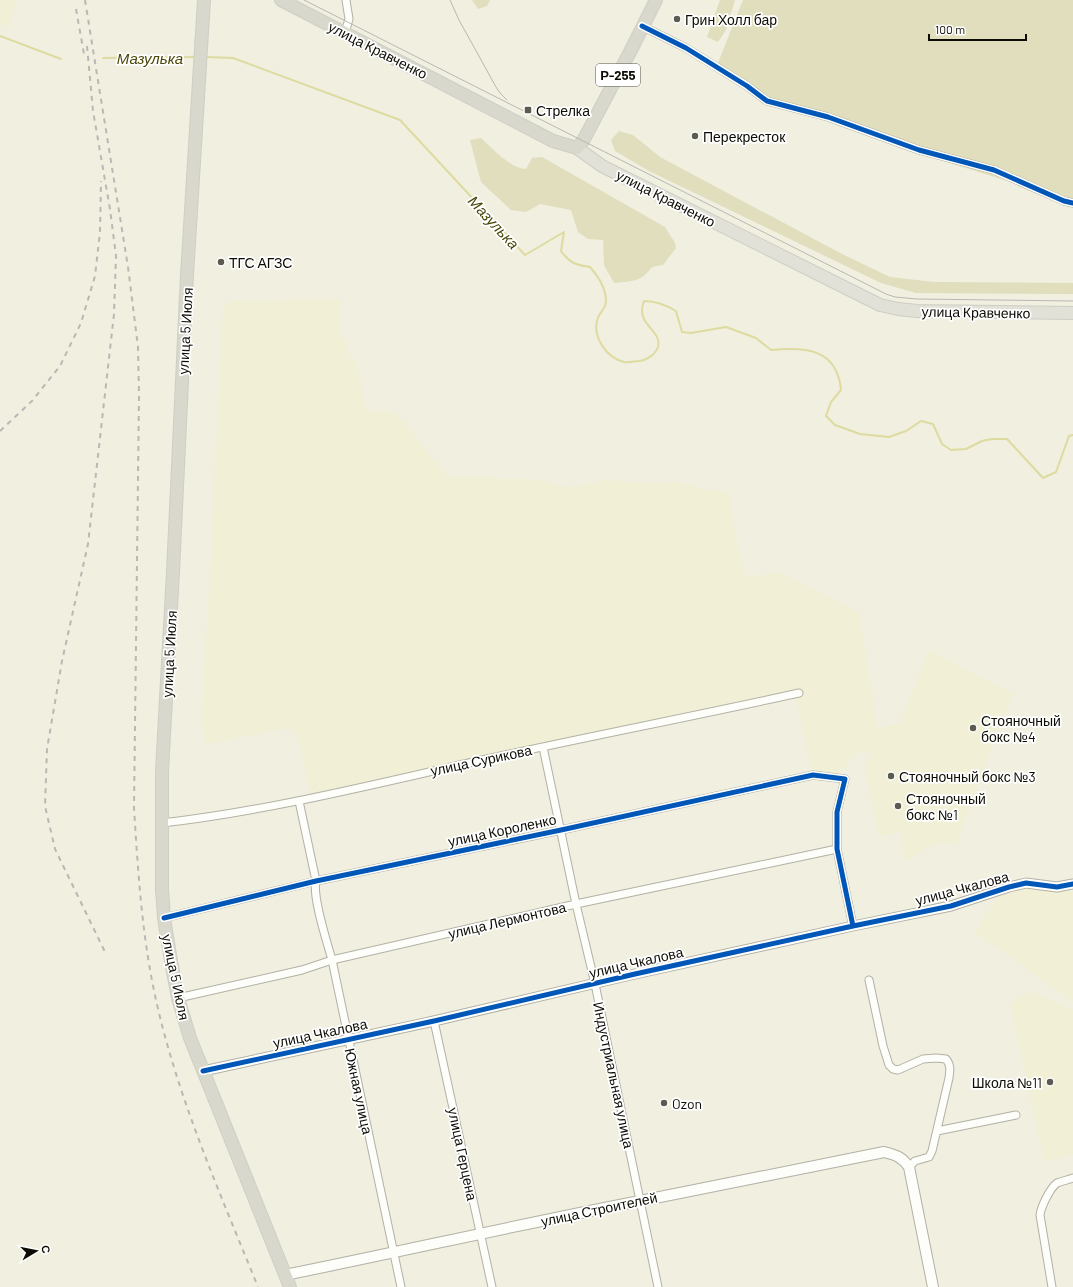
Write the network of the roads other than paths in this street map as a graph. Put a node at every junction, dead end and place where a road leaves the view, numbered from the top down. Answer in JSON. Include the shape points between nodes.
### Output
{"nodes":[{"id":1,"x":204,"y":0,"type":"edge"},
{"id":2,"x":281,"y":0,"type":"edge"},
{"id":3,"x":346,"y":0,"type":"edge"},
{"id":4,"x":656,"y":0,"type":"edge"},
{"id":5,"x":642,"y":26,"type":"junction"},
{"id":6,"x":346,"y":33,"type":"junction"},
{"id":7,"x":577,"y":148,"type":"junction"},
{"id":8,"x":1073,"y":203,"type":"edge"},
{"id":9,"x":1073,"y":313,"type":"edge"},
{"id":10,"x":799,"y":693,"type":"dead end"},
{"id":11,"x":543,"y":747,"type":"junction"},
{"id":12,"x":299,"y":801,"type":"junction"},
{"id":13,"x":162,"y":823,"type":"junction"},
{"id":14,"x":561,"y":830,"type":"junction"},
{"id":15,"x":837,"y":849,"type":"junction"},
{"id":16,"x":316,"y":881,"type":"junction"},
{"id":17,"x":1073,"y":884,"type":"edge"},
{"id":18,"x":576,"y":904,"type":"junction"},
{"id":19,"x":164,"y":918,"type":"junction"},
{"id":20,"x":853,"y":926,"type":"junction"},
{"id":21,"x":332,"y":960,"type":"junction"},
{"id":22,"x":869,"y":980,"type":"dead end"},
{"id":23,"x":595,"y":984,"type":"junction"},
{"id":24,"x":178,"y":998,"type":"junction"},
{"id":25,"x":434,"y":1021,"type":"junction"},
{"id":26,"x":348,"y":1039,"type":"junction"},
{"id":27,"x":203,"y":1071,"type":"junction"},
{"id":28,"x":1016,"y":1115,"type":"dead end"},
{"id":29,"x":937,"y":1131,"type":"junction"},
{"id":30,"x":909,"y":1167,"type":"junction"},
{"id":31,"x":1073,"y":1178,"type":"edge"},
{"id":32,"x":640,"y":1200,"type":"junction"},
{"id":33,"x":480,"y":1234,"type":"junction"},
{"id":34,"x":393,"y":1253,"type":"junction"},
{"id":35,"x":285,"y":1275,"type":"junction"},
{"id":36,"x":290,"y":1287,"type":"edge"},
{"id":37,"x":400,"y":1287,"type":"edge"},
{"id":38,"x":492,"y":1287,"type":"edge"},
{"id":39,"x":658,"y":1287,"type":"edge"},
{"id":40,"x":933,"y":1287,"type":"edge"},
{"id":41,"x":1052,"y":1287,"type":"edge"}],
"edges":[{"from":1,"to":13,"type":"highway","name":"улица 5 Июля","via":[[188,260],[162,771]]},
{"from":2,"to":6,"type":"highway","name":"улица Кравченко"},
{"from":3,"to":6,"type":"street","via":[[349,19]]},
{"from":4,"to":5,"type":"highway","number":"Р-255"},
{"from":5,"to":7,"type":"highway","number":"Р-255","via":[[588,132]]},
{"from":5,"to":8,"type":"street","via":[[686,48],[748,86],[767,101],[828,117],[919,150],[994,170]]},
{"from":6,"to":7,"type":"highway","name":"улица Кравченко","via":[[553,141]]},
{"from":7,"to":9,"type":"main road","name":"улица Кравченко","via":[[602,166],[880,305],[917,311]]},
{"from":10,"to":11,"type":"street","name":"улица Сурикова"},
{"from":11,"to":12,"type":"street","name":"улица Сурикова"},
{"from":11,"to":14,"type":"street","name":"Индустриальная улица"},
{"from":12,"to":13,"type":"street","name":"улица Сурикова"},
{"from":12,"to":16,"type":"street","name":"Южная улица"},
{"from":13,"to":19,"type":"highway","name":"улица 5 Июля"},
{"from":14,"to":15,"type":"street","name":"улица Короленко","via":[[813,775],[845,780],[837,812]]},
{"from":14,"to":16,"type":"street","name":"улица Короленко"},
{"from":14,"to":18,"type":"street","name":"Индустриальная улица"},
{"from":15,"to":18,"type":"street","name":"улица Лермонтова"},
{"from":15,"to":20,"type":"street"},
{"from":16,"to":19,"type":"street","name":"улица Короленко"},
{"from":16,"to":21,"type":"street","name":"Южная улица","via":[[314,887]]},
{"from":17,"to":20,"type":"street","name":"улица Чкалова","via":[[1057,887],[1026,883],[951,906]]},
{"from":18,"to":21,"type":"street","name":"улица Лермонтова"},
{"from":18,"to":23,"type":"street","name":"Индустриальная улица"},
{"from":19,"to":24,"type":"highway","name":"улица 5 Июля"},
{"from":20,"to":23,"type":"street","name":"улица Чкалова"},
{"from":21,"to":24,"type":"street","name":"улица Лермонтова","via":[[302,970]]},
{"from":21,"to":26,"type":"street","name":"Южная улица"},
{"from":22,"to":29,"type":"street","via":[[889,1066],[898,1070],[923,1059],[936,1058],[946,1059],[949,1063],[949,1078]]},
{"from":23,"to":25,"type":"street","name":"улица Чкалова"},
{"from":23,"to":32,"type":"street","name":"Индустриальная улица"},
{"from":24,"to":27,"type":"highway","name":"улица 5 Июля"},
{"from":25,"to":26,"type":"street","name":"улица Чкалова"},
{"from":25,"to":33,"type":"street","name":"улица Герцена"},
{"from":26,"to":27,"type":"street","name":"улица Чкалова"},
{"from":26,"to":34,"type":"street","name":"Южная улица"},
{"from":27,"to":35,"type":"highway","name":"улица 5 Июля"},
{"from":28,"to":29,"type":"street"},
{"from":29,"to":30,"type":"street","via":[[929,1157],[915,1161]]},
{"from":30,"to":32,"type":"main road","name":"улица Строителей","via":[[904,1160],[884,1152]]},
{"from":30,"to":40,"type":"main road"},
{"from":31,"to":41,"type":"street","via":[[1053,1186],[1041,1209]]},
{"from":32,"to":33,"type":"main road","name":"улица Строителей"},
{"from":32,"to":39,"type":"street","name":"Индустриальная улица"},
{"from":33,"to":34,"type":"main road","name":"улица Строителей"},
{"from":33,"to":38,"type":"street","name":"улица Герцена"},
{"from":34,"to":35,"type":"main road","name":"улица Строителей"},
{"from":34,"to":37,"type":"street","name":"Южная улица"},
{"from":35,"to":36,"type":"highway","name":"улица 5 Июля"}]}
